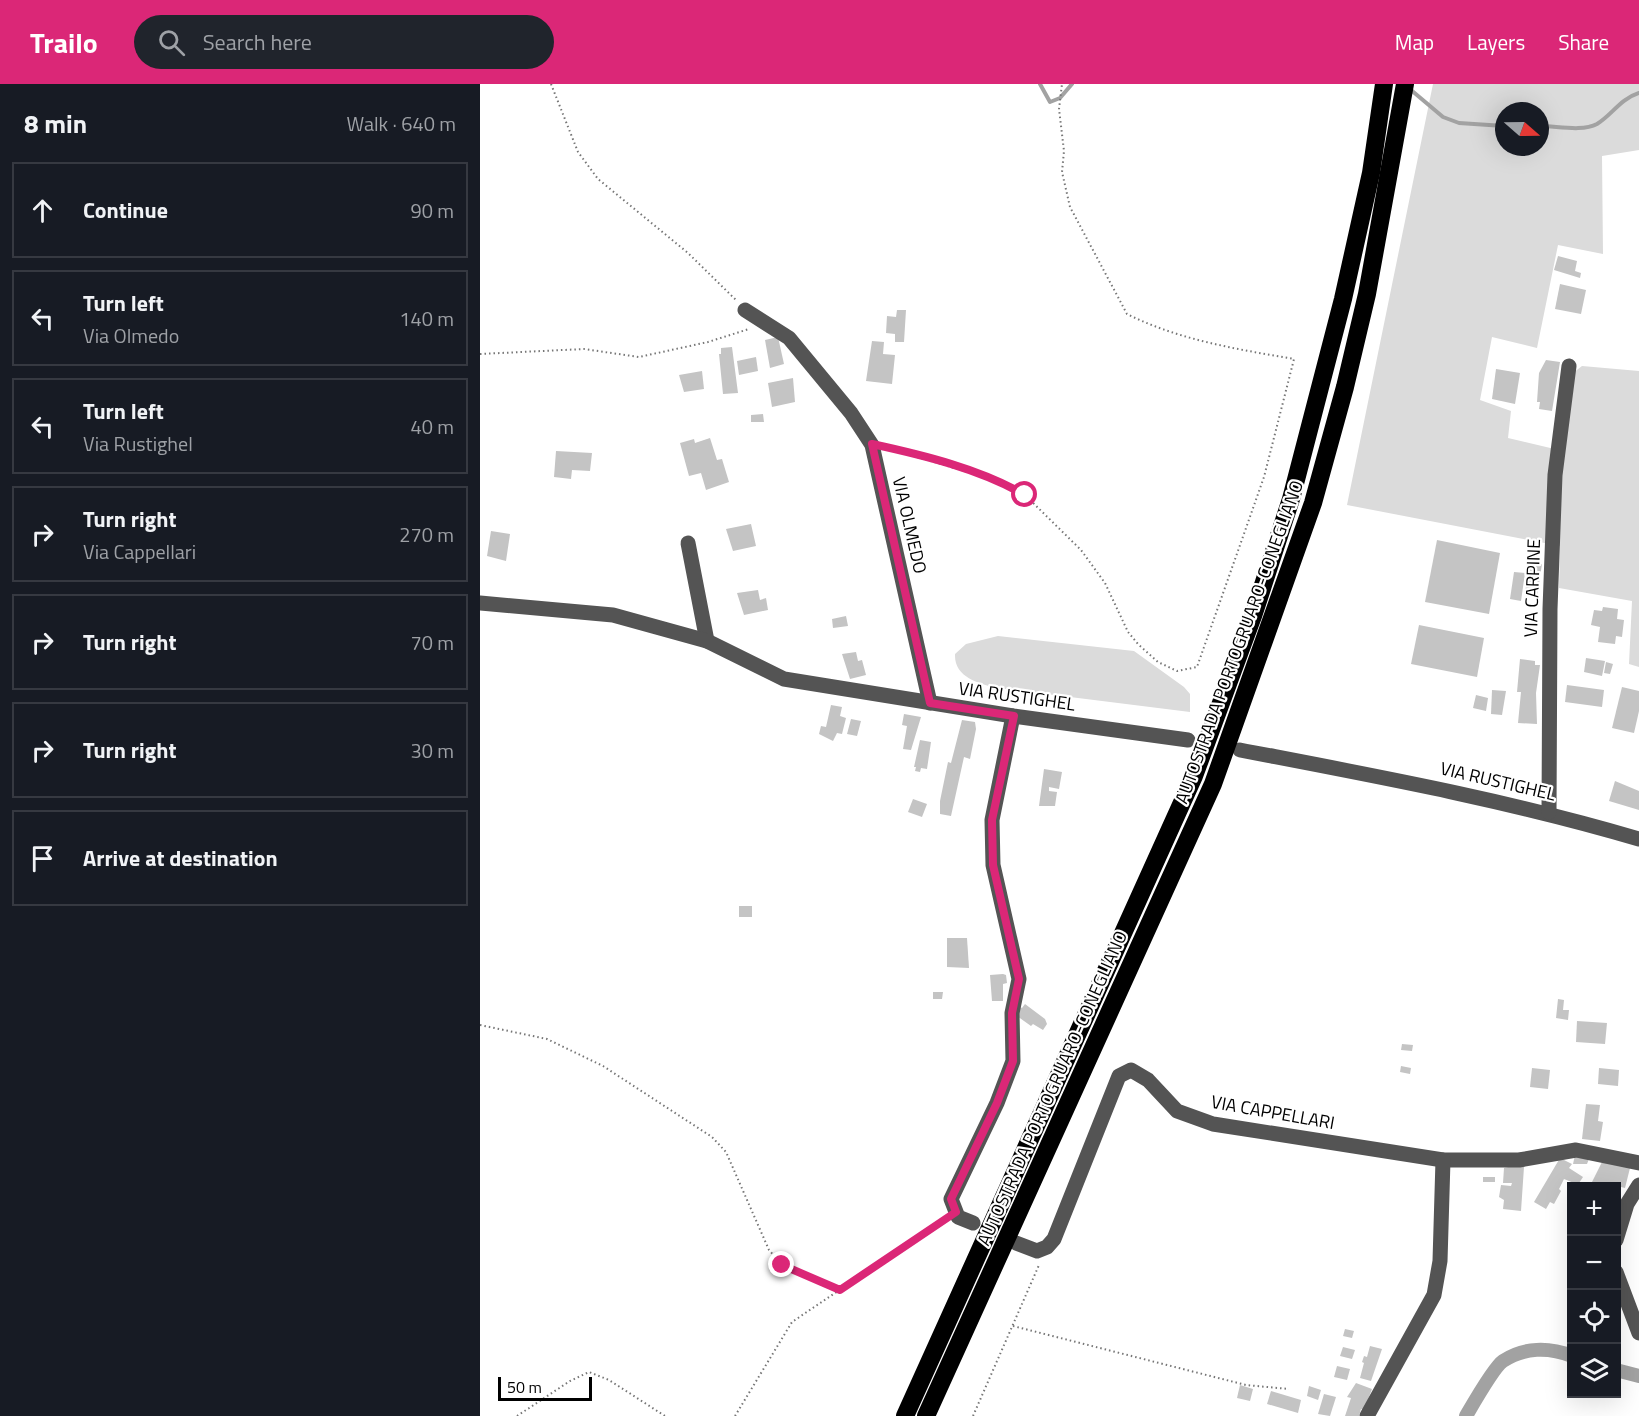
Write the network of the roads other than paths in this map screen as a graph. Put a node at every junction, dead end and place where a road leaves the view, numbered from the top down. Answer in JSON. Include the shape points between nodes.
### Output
{"nodes":[{"id":1,"x":1384,"y":84,"type":"edge"},
{"id":2,"x":1405,"y":84,"type":"edge"},
{"id":3,"x":745,"y":310,"type":"road end"},
{"id":4,"x":1569,"y":366,"type":"dead end"},
{"id":5,"x":688,"y":543,"type":"dead end"},
{"id":6,"x":480,"y":603,"type":"edge"},
{"id":7,"x":707,"y":641,"type":"junction"},
{"id":8,"x":930,"y":703,"type":"junction"},
{"id":9,"x":1014,"y":716,"type":"junction"},
{"id":10,"x":1188,"y":740,"type":"dead end"},
{"id":11,"x":1240,"y":750,"type":"dead end"},
{"id":12,"x":1549,"y":812,"type":"junction"},
{"id":13,"x":1639,"y":839,"type":"edge"},
{"id":14,"x":1443,"y":1160,"type":"junction"},
{"id":15,"x":1639,"y":1163,"type":"edge"},
{"id":16,"x":1639,"y":1185,"type":"edge"},
{"id":17,"x":973,"y":1223,"type":"dead end"},
{"id":18,"x":1618,"y":1236,"type":"edge"},
{"id":19,"x":1016,"y":1243,"type":"dead end"},
{"id":20,"x":1621,"y":1283,"type":"edge"},
{"id":21,"x":1639,"y":1333,"type":"edge"},
{"id":22,"x":905,"y":1416,"type":"edge"},
{"id":23,"x":926,"y":1416,"type":"edge"},
{"id":24,"x":1367,"y":1416,"type":"edge"}],
"edges":[{"from":1,"to":22,"type":"highway","name":"AUTOSTRADA PORTOGRUARO-CONEGLIANO","via":[[1371,173],[1343,299],[1291,500],[1214,723],[1190,787]]},
{"from":2,"to":23,"type":"highway","name":"AUTOSTRADA PORTOGRUARO-CONEGLIANO","via":[[1367,294],[1312,503],[1213,784]]},
{"from":3,"to":8,"type":"street","name":"VIA OLMEDO","via":[[789,338],[851,412],[872,444]]},
{"from":4,"to":12,"type":"street","name":"VIA CARPINE","via":[[1555,475]]},
{"from":5,"to":7,"type":"street"},
{"from":6,"to":7,"type":"street","name":"VIA RUSTIGHEL","via":[[613,615]]},
{"from":7,"to":8,"type":"street","name":"VIA RUSTIGHEL","via":[[783,679]]},
{"from":8,"to":9,"type":"street","name":"VIA RUSTIGHEL"},
{"from":9,"to":10,"type":"street","name":"VIA RUSTIGHEL"},
{"from":9,"to":17,"type":"street","via":[[992,820],[993,865],[1019,979],[1012,1013],[1013,1061],[951,1199],[958,1217]]},
{"from":11,"to":12,"type":"street","name":"VIA RUSTIGHEL"},
{"from":12,"to":13,"type":"street","name":"VIA RUSTIGHEL"},
{"from":14,"to":15,"type":"street","name":"VIA CAPPELLARI","via":[[1519,1161],[1576,1150]]},
{"from":14,"to":19,"type":"street","name":"VIA CAPPELLARI","via":[[1213,1124],[1177,1111],[1148,1080],[1137,1072],[1125,1071],[1105,1108],[1053,1239],[1038,1251]]},
{"from":14,"to":24,"type":"street","via":[[1440,1261],[1434,1295]]},
{"from":16,"to":18,"type":"street","via":[[1627,1204]]},
{"from":20,"to":21,"type":"street"}]}
